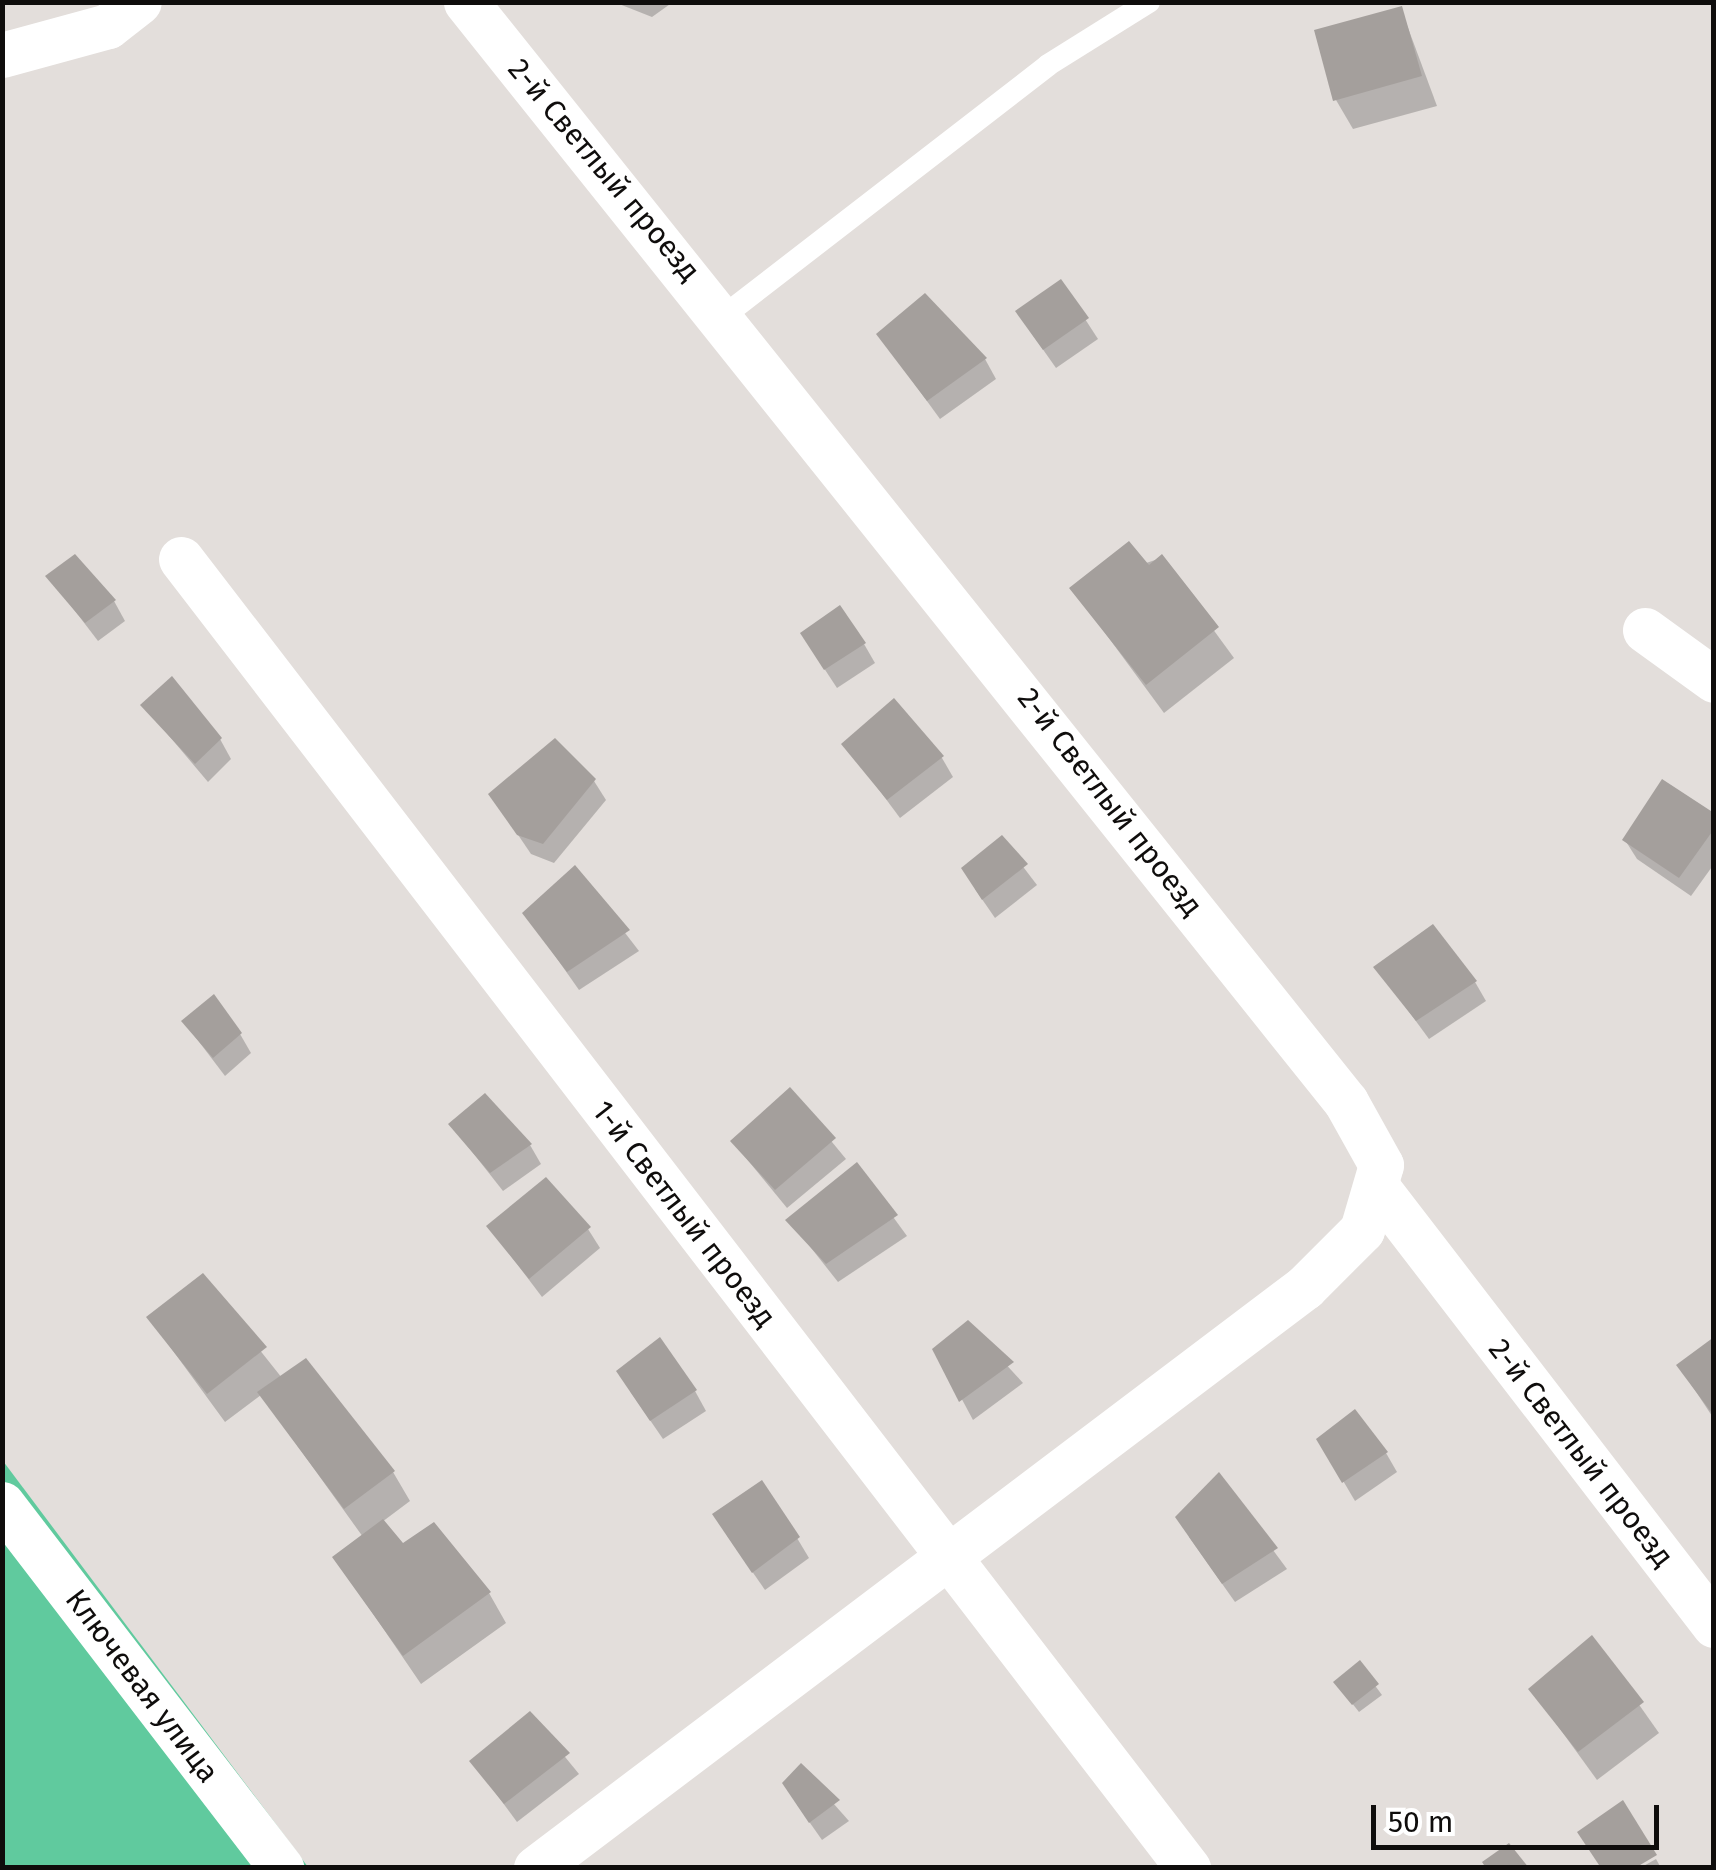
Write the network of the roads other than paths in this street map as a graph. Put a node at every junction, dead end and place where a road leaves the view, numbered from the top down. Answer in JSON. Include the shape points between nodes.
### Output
{"nodes":[{"id":1,"x":140,"y":2,"type":"edge"},
{"id":2,"x":466,"y":2,"type":"edge"},
{"id":3,"x":1149,"y":2,"type":"edge"},
{"id":4,"x":2,"y":56,"type":"edge"},
{"id":5,"x":725,"y":316,"type":"junction"},
{"id":6,"x":180,"y":560,"type":"dead end"},
{"id":7,"x":1645,"y":630,"type":"dead end"},
{"id":8,"x":1714,"y":680,"type":"edge"},
{"id":9,"x":1380,"y":1191,"type":"junction"},
{"id":10,"x":2,"y":1504,"type":"edge"},
{"id":11,"x":948,"y":1557,"type":"junction"},
{"id":12,"x":1714,"y":1625,"type":"edge"},
{"id":13,"x":281,"y":1868,"type":"edge"},
{"id":14,"x":536,"y":1868,"type":"edge"},
{"id":15,"x":1188,"y":1868,"type":"edge"}],
"edges":[{"from":1,"to":4,"type":"street","via":[[108,26]]},
{"from":2,"to":5,"type":"street","name":"2-й Светлый проезд"},
{"from":3,"to":5,"type":"lane","via":[[1048,65]]},
{"from":5,"to":9,"type":"street","name":"2-й Светлый проезд","via":[[1346,1102],[1381,1165]]},
{"from":6,"to":11,"type":"street","name":"1-й Светлый проезд"},
{"from":7,"to":8,"type":"street"},
{"from":9,"to":11,"type":"street","via":[[1348,1249],[1305,1287]]},
{"from":9,"to":12,"type":"street","name":"2-й Светлый проезд"},
{"from":10,"to":13,"type":"street","name":"Ключевая улица"},
{"from":11,"to":14,"type":"street"},
{"from":11,"to":15,"type":"street","name":"1-й Светлый проезд"}]}
